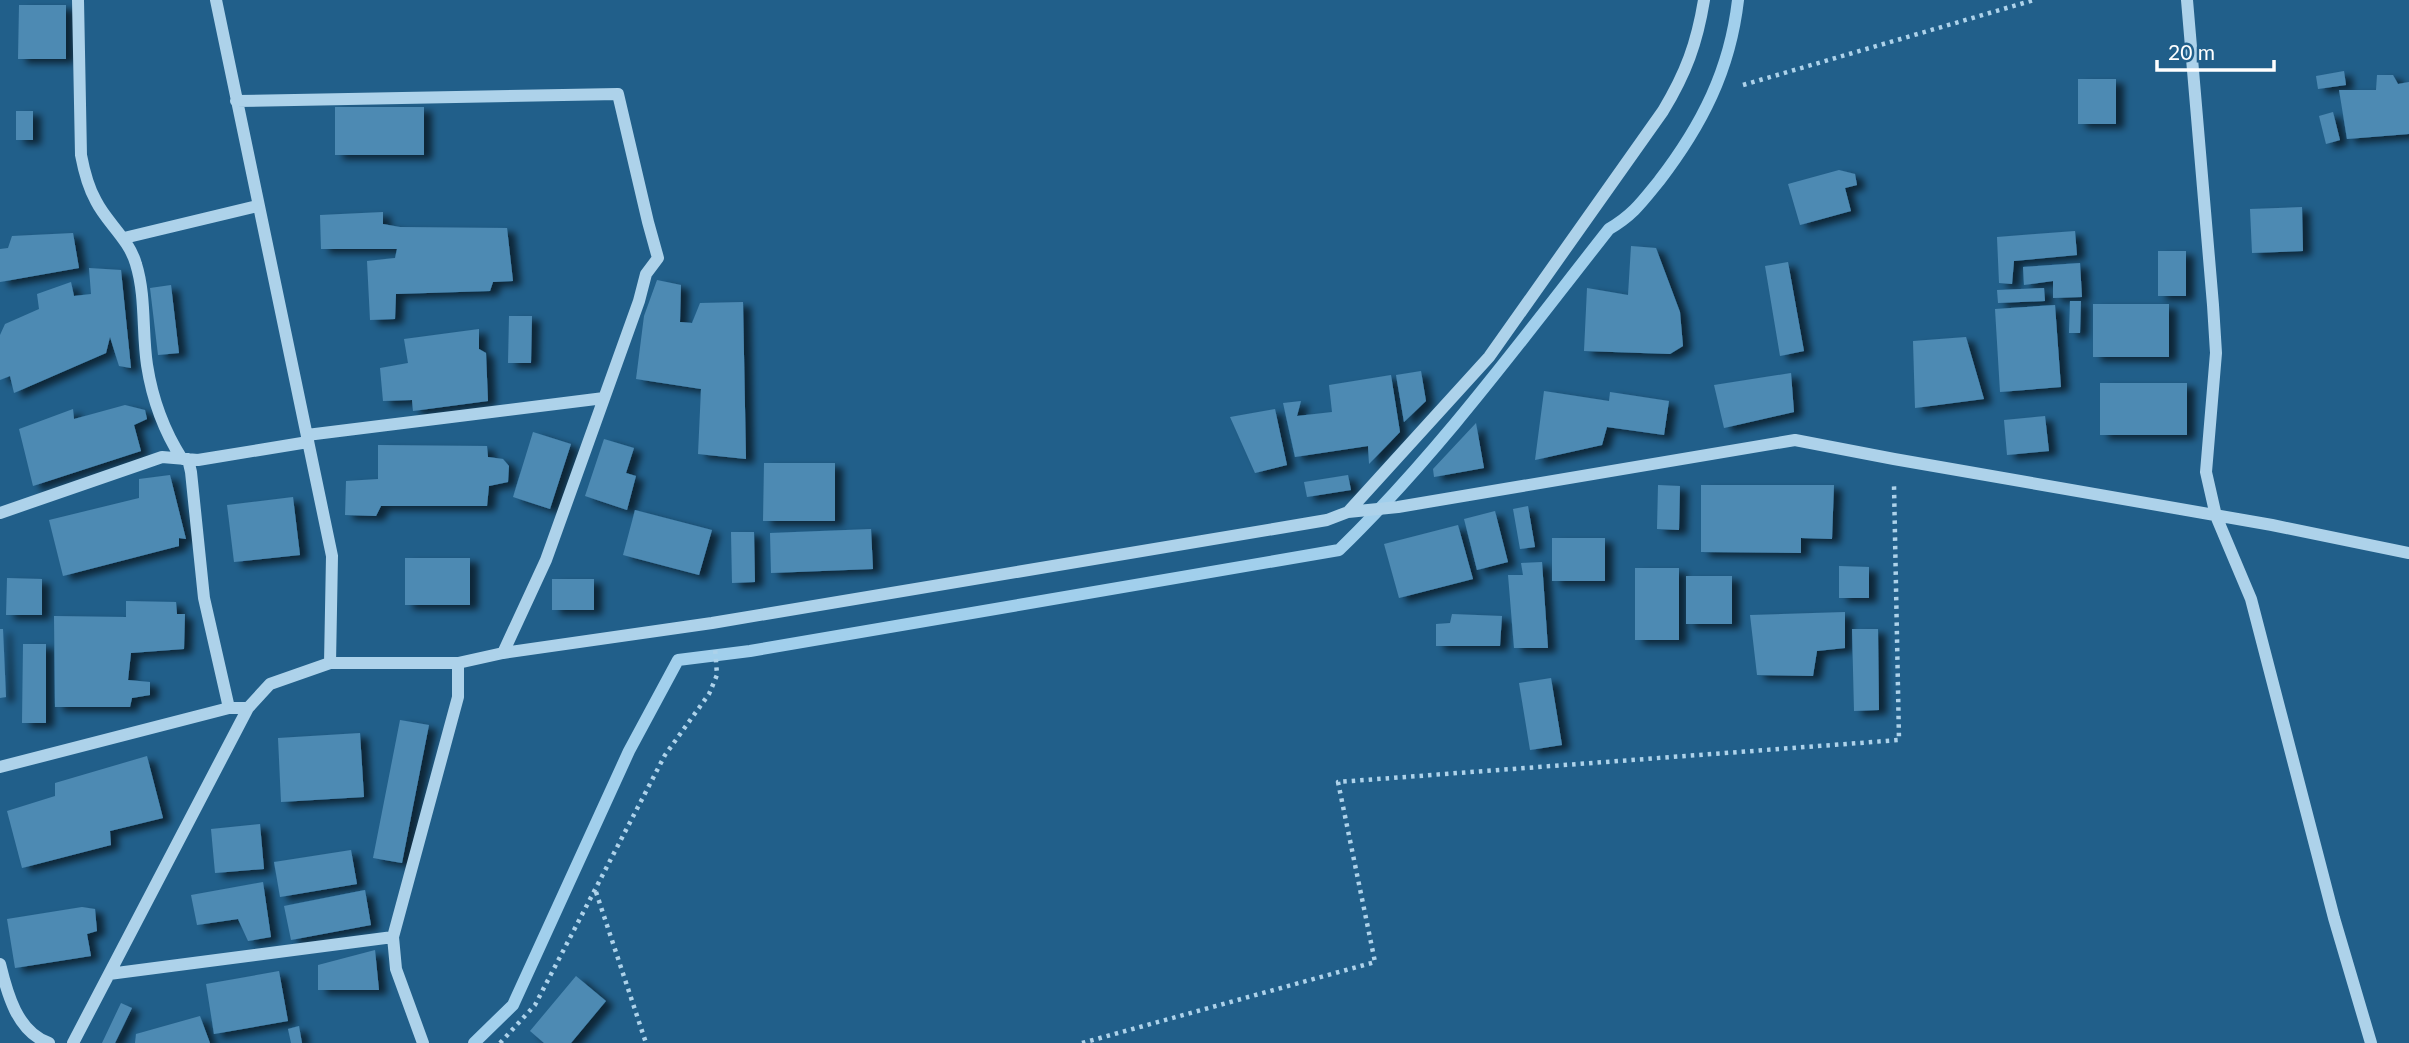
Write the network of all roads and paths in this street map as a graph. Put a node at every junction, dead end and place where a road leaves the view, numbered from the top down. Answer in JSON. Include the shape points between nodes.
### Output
{"nodes":[{"id":1,"x":78,"y":0,"type":"edge"},
{"id":2,"x":216,"y":0,"type":"edge"},
{"id":3,"x":1704,"y":0,"type":"edge"},
{"id":4,"x":2034,"y":0,"type":"edge"},
{"id":5,"x":2187,"y":0,"type":"edge"},
{"id":6,"x":1742,"y":85,"type":"dead end"},
{"id":7,"x":236,"y":102,"type":"junction"},
{"id":8,"x":257,"y":206,"type":"junction"},
{"id":9,"x":124,"y":239,"type":"junction"},
{"id":10,"x":604,"y":398,"type":"junction"},
{"id":11,"x":307,"y":438,"type":"junction"},
{"id":12,"x":185,"y":459,"type":"junction"},
{"id":13,"x":1894,"y":459,"type":"junction"},
{"id":14,"x":1355,"y":512,"type":"junction"},
{"id":15,"x":0,"y":513,"type":"edge"},
{"id":16,"x":2216,"y":516,"type":"junction"},
{"id":17,"x":2409,"y":552,"type":"edge"},
{"id":18,"x":714,"y":639,"type":"dead end"},
{"id":19,"x":503,"y":653,"type":"junction"},
{"id":20,"x":330,"y":663,"type":"junction"},
{"id":21,"x":458,"y":663,"type":"junction"},
{"id":22,"x":229,"y":708,"type":"junction"},
{"id":23,"x":248,"y":708,"type":"junction"},
{"id":24,"x":0,"y":767,"type":"edge"},
{"id":25,"x":596,"y":892,"type":"junction"},
{"id":26,"x":393,"y":937,"type":"junction"},
{"id":27,"x":0,"y":964,"type":"edge"},
{"id":28,"x":109,"y":974,"type":"junction"},
{"id":29,"x":49,"y":1043,"type":"edge"},
{"id":30,"x":74,"y":1043,"type":"edge"},
{"id":31,"x":423,"y":1043,"type":"edge"},
{"id":32,"x":500,"y":1043,"type":"edge"},
{"id":33,"x":646,"y":1043,"type":"edge"},
{"id":34,"x":1082,"y":1043,"type":"edge"},
{"id":35,"x":2371,"y":1043,"type":"edge"}],
"edges":[{"from":1,"to":9,"type":"street","via":[[85,176],[96,202]]},
{"from":2,"to":7,"type":"street"},
{"from":3,"to":14,"type":"street","via":[[1693,52],[1663,111],[1489,357]]},
{"from":4,"to":6,"type":"path"},
{"from":5,"to":16,"type":"street","via":[[2216,353],[2206,472]]},
{"from":7,"to":8,"type":"street"},
{"from":7,"to":10,"type":"street","via":[[618,94],[658,258],[646,274]]},
{"from":8,"to":9,"type":"street"},
{"from":8,"to":11,"type":"street"},
{"from":9,"to":12,"type":"street","via":[[136,263],[147,364],[156,400],[168,437]]},
{"from":10,"to":11,"type":"street"},
{"from":10,"to":19,"type":"street","via":[[546,560]]},
{"from":11,"to":12,"type":"street"},
{"from":11,"to":20,"type":"street","via":[[332,556]]},
{"from":12,"to":15,"type":"street","via":[[162,457]]},
{"from":12,"to":22,"type":"street","via":[[191,471],[204,598]]},
{"from":13,"to":14,"type":"street","via":[[1795,440]]},
{"from":13,"to":16,"type":"street"},
{"from":13,"to":34,"type":"path","via":[[1899,740],[1338,782],[1375,962]]},
{"from":14,"to":19,"type":"street","via":[[766,614]]},
{"from":16,"to":17,"type":"street"},
{"from":16,"to":35,"type":"street","via":[[2251,599]]},
{"from":18,"to":25,"type":"path","via":[[718,675],[665,755]]},
{"from":19,"to":21,"type":"street"},
{"from":20,"to":21,"type":"street"},
{"from":20,"to":23,"type":"street","via":[[270,684]]},
{"from":21,"to":26,"type":"street","via":[[458,697]]},
{"from":22,"to":23,"type":"street"},
{"from":22,"to":24,"type":"street"},
{"from":23,"to":28,"type":"street"},
{"from":25,"to":32,"type":"path","via":[[535,1005]]},
{"from":25,"to":33,"type":"path"},
{"from":26,"to":28,"type":"street"},
{"from":26,"to":31,"type":"street","via":[[396,970]]},
{"from":27,"to":29,"type":"street","via":[[13,1006],[31,1031]]},
{"from":28,"to":30,"type":"street"}]}
